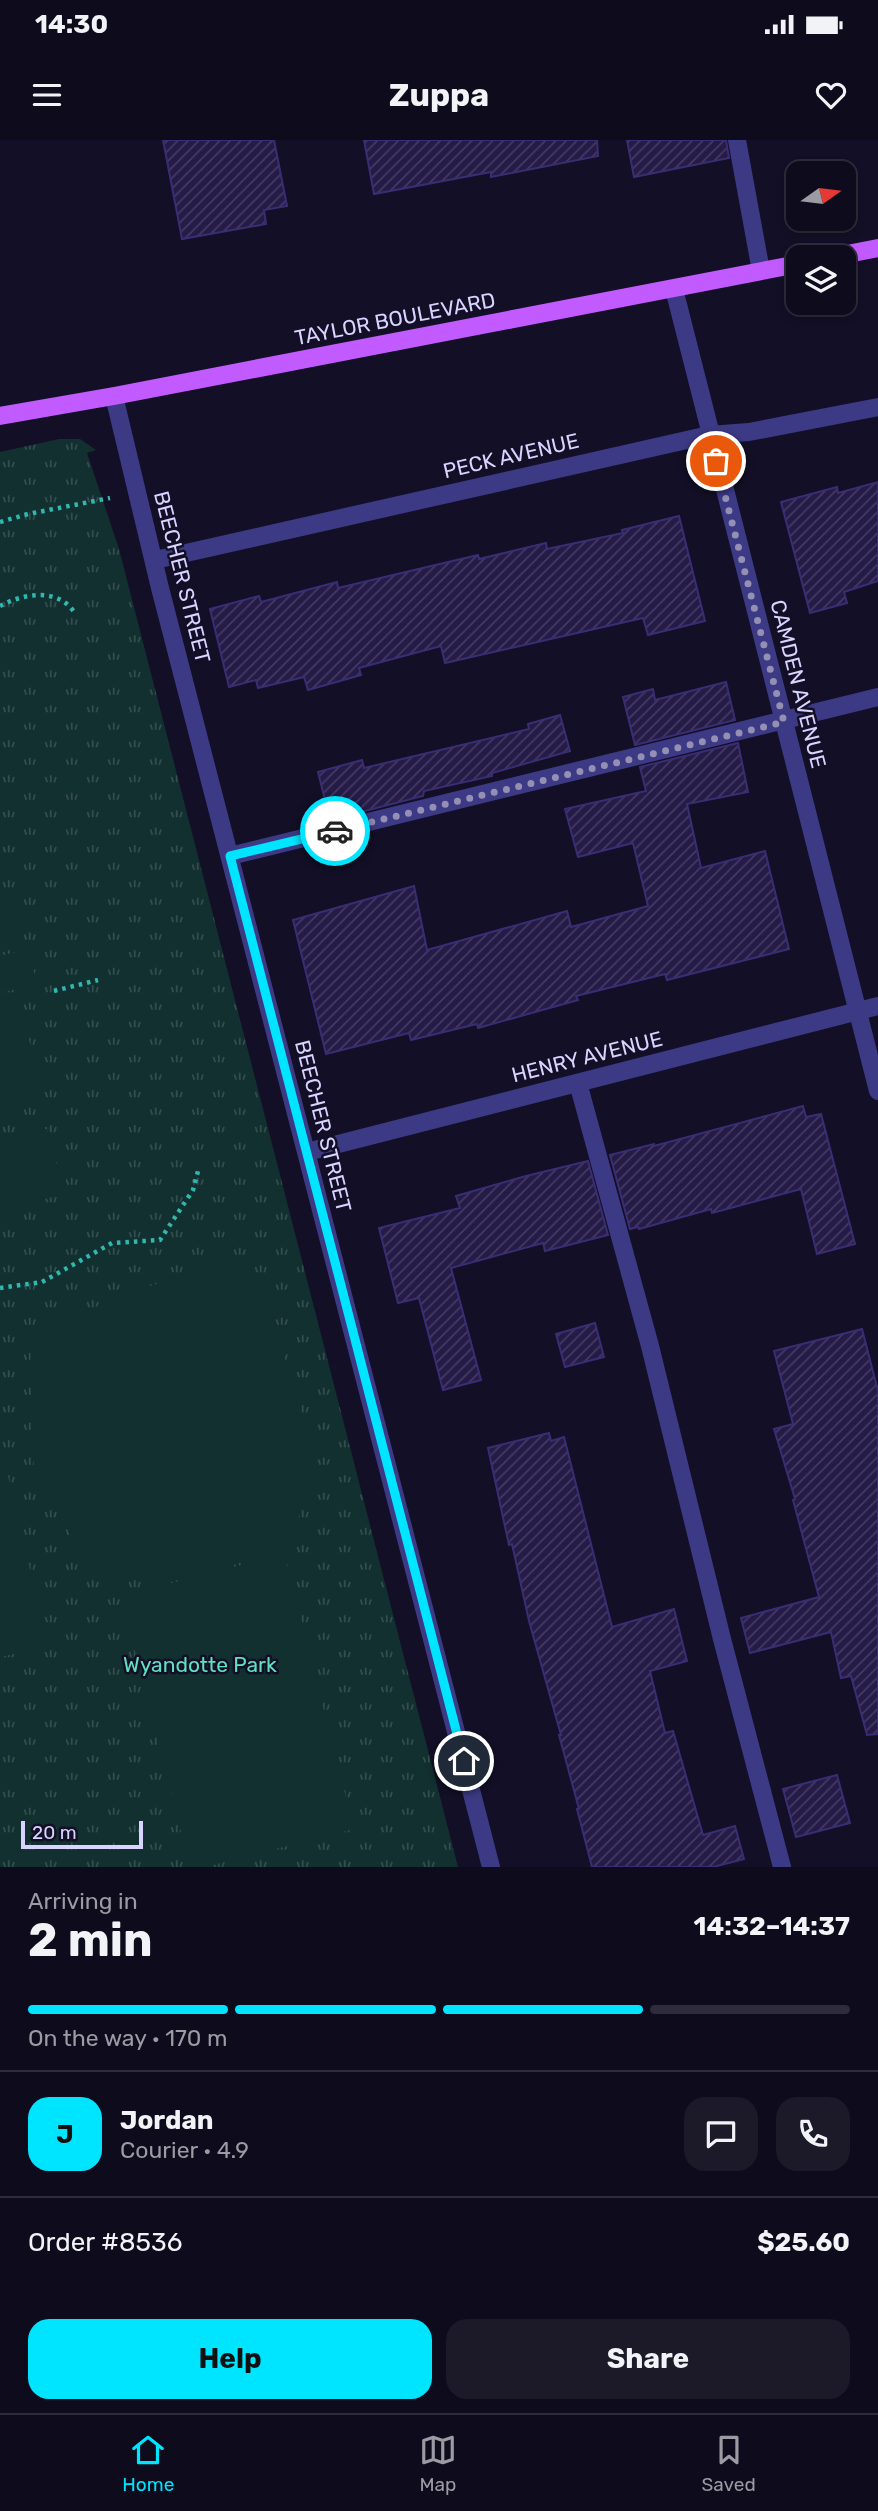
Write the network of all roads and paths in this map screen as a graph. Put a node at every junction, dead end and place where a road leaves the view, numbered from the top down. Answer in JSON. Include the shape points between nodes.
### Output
{"nodes":[{"id":1,"x":737,"y":140,"type":"edge"},
{"id":2,"x":878,"y":248,"type":"edge"},
{"id":3,"x":856,"y":252,"type":"edge"},
{"id":4,"x":786,"y":266,"type":"edge"},
{"id":5,"x":761,"y":271,"type":"junction"},
{"id":6,"x":674,"y":289,"type":"junction"},
{"id":7,"x":114,"y":396,"type":"junction"},
{"id":8,"x":878,"y":407,"type":"edge"},
{"id":9,"x":0,"y":416,"type":"edge"},
{"id":10,"x":709,"y":435,"type":"junction"},
{"id":11,"x":138,"y":493,"type":"junction"},
{"id":12,"x":0,"y":522,"type":"edge"},
{"id":13,"x":155,"y":560,"type":"junction"},
{"id":14,"x":0,"y":606,"type":"edge"},
{"id":15,"x":76,"y":615,"type":"dead end"},
{"id":16,"x":878,"y":697,"type":"edge"},
{"id":17,"x":784,"y":722,"type":"junction"},
{"id":18,"x":230,"y":856,"type":"junction"},
{"id":19,"x":98,"y":980,"type":"dead end"},
{"id":20,"x":54,"y":991,"type":"dead end"},
{"id":21,"x":878,"y":1006,"type":"edge"},
{"id":22,"x":857,"y":1011,"type":"junction"},
{"id":23,"x":578,"y":1083,"type":"junction"},
{"id":24,"x":878,"y":1091,"type":"edge"},
{"id":25,"x":307,"y":1152,"type":"junction"},
{"id":26,"x":198,"y":1171,"type":"dead end"},
{"id":27,"x":0,"y":1288,"type":"edge"},
{"id":28,"x":491,"y":1867,"type":"edge"},
{"id":29,"x":782,"y":1867,"type":"edge"}],
"edges":[{"from":1,"to":5,"type":"street"},
{"from":2,"to":3,"type":"main road"},
{"from":4,"to":5,"type":"main road","name":"TAYLOR BOULEVARD"},
{"from":5,"to":6,"type":"main road","name":"TAYLOR BOULEVARD"},
{"from":6,"to":7,"type":"main road","name":"TAYLOR BOULEVARD"},
{"from":6,"to":10,"type":"street","name":"CAMDEN AVENUE"},
{"from":7,"to":9,"type":"main road","name":"TAYLOR BOULEVARD"},
{"from":7,"to":11,"type":"street","name":"BEECHER STREET"},
{"from":8,"to":10,"type":"street","name":"PECK AVENUE","via":[[749,432]]},
{"from":10,"to":13,"type":"street","name":"PECK AVENUE"},
{"from":10,"to":17,"type":"street","name":"CAMDEN AVENUE"},
{"from":11,"to":12,"type":"path"},
{"from":11,"to":13,"type":"street","name":"BEECHER STREET"},
{"from":13,"to":18,"type":"street","name":"BEECHER STREET"},
{"from":14,"to":15,"type":"path","via":[[17,596],[48,595],[72,607]]},
{"from":16,"to":17,"type":"street"},
{"from":17,"to":18,"type":"street"},
{"from":17,"to":22,"type":"street","name":"CAMDEN AVENUE"},
{"from":18,"to":25,"type":"street","name":"BEECHER STREET"},
{"from":19,"to":20,"type":"path"},
{"from":21,"to":22,"type":"street","name":"HENRY AVENUE"},
{"from":22,"to":23,"type":"street","name":"HENRY AVENUE"},
{"from":22,"to":24,"type":"street","name":"CAMDEN AVENUE"},
{"from":23,"to":25,"type":"street","name":"HENRY AVENUE"},
{"from":23,"to":29,"type":"street"},
{"from":25,"to":28,"type":"street","name":"BEECHER STREET"},
{"from":26,"to":27,"type":"path","via":[[193,1190],[160,1240],[112,1243],[42,1282]]}]}
